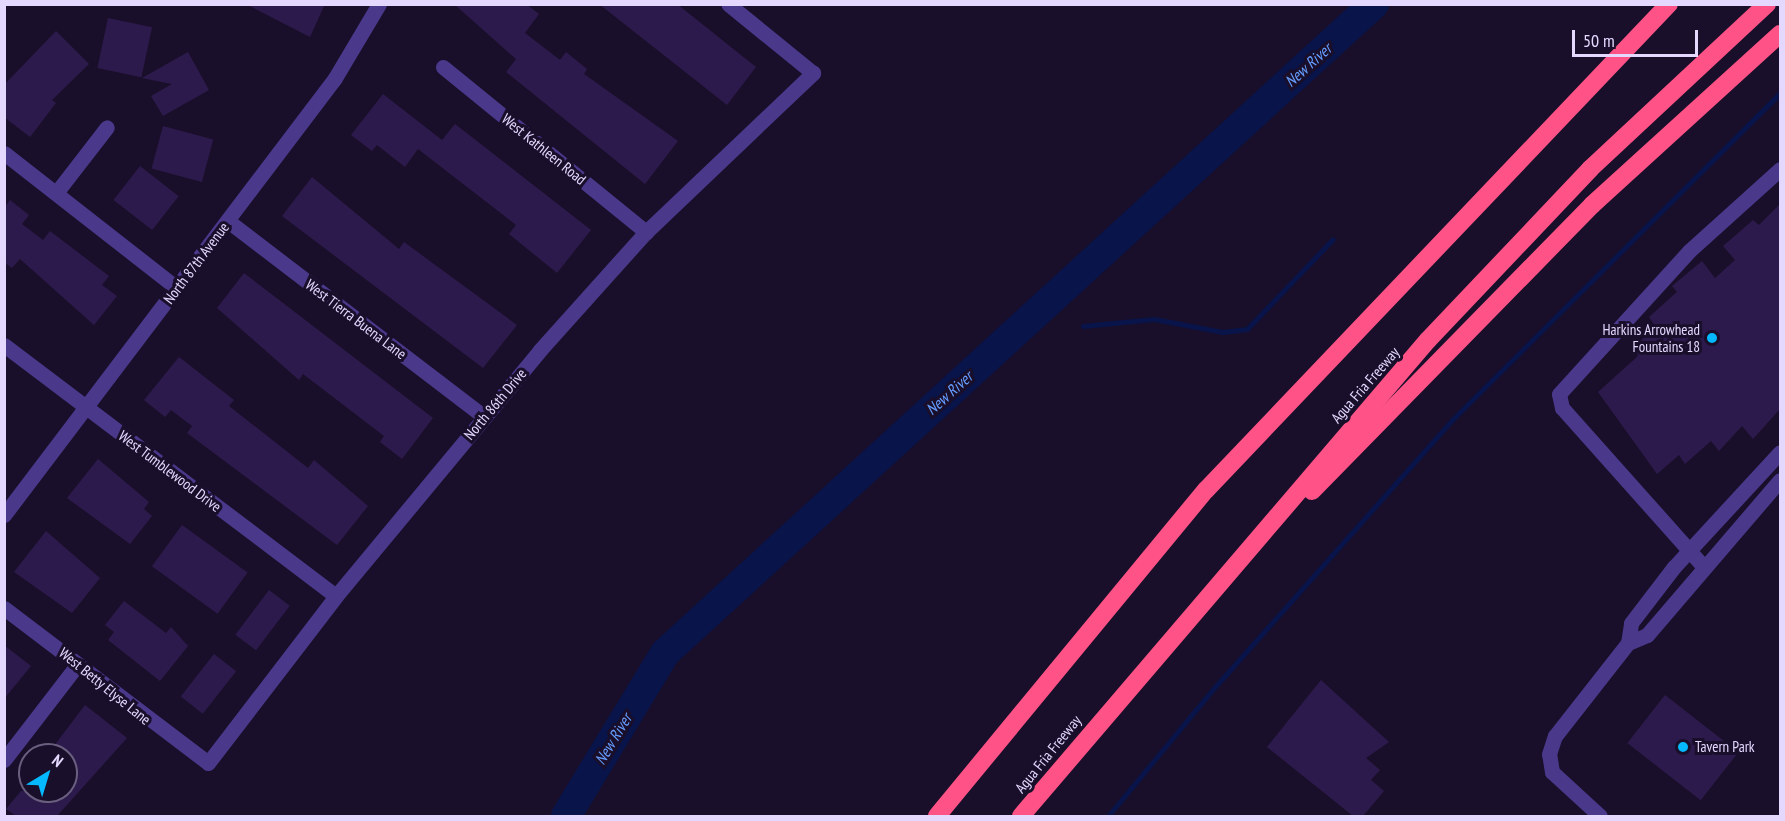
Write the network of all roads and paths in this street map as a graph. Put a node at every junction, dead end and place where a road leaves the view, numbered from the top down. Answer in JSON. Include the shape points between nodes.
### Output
{"nodes":[{"id":1,"x":379,"y":4,"type":"edge"},
{"id":2,"x":728,"y":4,"type":"edge"},
{"id":3,"x":1670,"y":4,"type":"edge"},
{"id":4,"x":1767,"y":4,"type":"edge"},
{"id":5,"x":1780,"y":34,"type":"edge"},
{"id":6,"x":443,"y":67,"type":"dead end"},
{"id":7,"x":107,"y":127,"type":"dead end"},
{"id":8,"x":4,"y":153,"type":"edge"},
{"id":9,"x":1780,"y":169,"type":"edge"},
{"id":10,"x":56,"y":193,"type":"junction"},
{"id":11,"x":228,"y":221,"type":"junction"},
{"id":12,"x":646,"y":232,"type":"junction"},
{"id":13,"x":177,"y":288,"type":"junction"},
{"id":14,"x":4,"y":345,"type":"edge"},
{"id":15,"x":84,"y":406,"type":"junction"},
{"id":16,"x":484,"y":417,"type":"junction"},
{"id":17,"x":1780,"y":452,"type":"edge"},
{"id":18,"x":1780,"y":480,"type":"edge"},
{"id":19,"x":4,"y":515,"type":"edge"},
{"id":20,"x":1687,"y":552,"type":"junction"},
{"id":21,"x":1703,"y":566,"type":"junction"},
{"id":22,"x":336,"y":596,"type":"junction"},
{"id":23,"x":4,"y":608,"type":"edge"},
{"id":24,"x":1179,"y":628,"type":"junction"},
{"id":25,"x":1628,"y":643,"type":"junction"},
{"id":26,"x":78,"y":664,"type":"junction"},
{"id":27,"x":4,"y":760,"type":"edge"},
{"id":28,"x":208,"y":763,"type":"joint"},
{"id":29,"x":937,"y":816,"type":"edge"},
{"id":30,"x":1021,"y":816,"type":"edge"},
{"id":31,"x":1600,"y":816,"type":"edge"}],
"edges":[{"from":1,"to":11,"type":"street","name":"North 87th Avenue","via":[[336,78]]},
{"from":2,"to":12,"type":"street","name":"North 86th Drive","via":[[813,73]]},
{"from":3,"to":29,"type":"highway","via":[[1206,490]]},
{"from":4,"to":24,"type":"highway","name":"Agua Fria Freeway","via":[[1590,169],[1428,340]]},
{"from":5,"to":24,"type":"highway","via":[[1592,205]]},
{"from":6,"to":12,"type":"street","name":"West Kathleen Road"},
{"from":7,"to":10,"type":"street"},
{"from":8,"to":10,"type":"street"},
{"from":9,"to":20,"type":"street","via":[[1689,251],[1559,394],[1562,408]]},
{"from":10,"to":13,"type":"street"},
{"from":11,"to":13,"type":"street","name":"North 87th Avenue"},
{"from":11,"to":16,"type":"street","name":"West Tierra Buena Lane"},
{"from":12,"to":16,"type":"street","name":"North 86th Drive"},
{"from":13,"to":15,"type":"street","name":"North 87th Avenue"},
{"from":14,"to":15,"type":"street","name":"West Tumblewood Drive"},
{"from":15,"to":19,"type":"street","name":"North 87th Avenue"},
{"from":15,"to":22,"type":"street","name":"West Tumblewood Drive"},
{"from":16,"to":22,"type":"street","name":"North 86th Drive"},
{"from":17,"to":20,"type":"street"},
{"from":18,"to":21,"type":"street"},
{"from":20,"to":21,"type":"street"},
{"from":20,"to":25,"type":"street","via":[[1631,623]]},
{"from":21,"to":25,"type":"street","via":[[1647,636]]},
{"from":22,"to":28,"type":"street","name":"North 86th Drive"},
{"from":23,"to":26,"type":"street","name":"West Betty Elyse Lane"},
{"from":24,"to":30,"type":"highway","name":"Agua Fria Freeway"},
{"from":25,"to":31,"type":"street","via":[[1561,726],[1549,763],[1557,781]]},
{"from":26,"to":27,"type":"street"},
{"from":26,"to":28,"type":"street","name":"West Betty Elyse Lane"}]}
